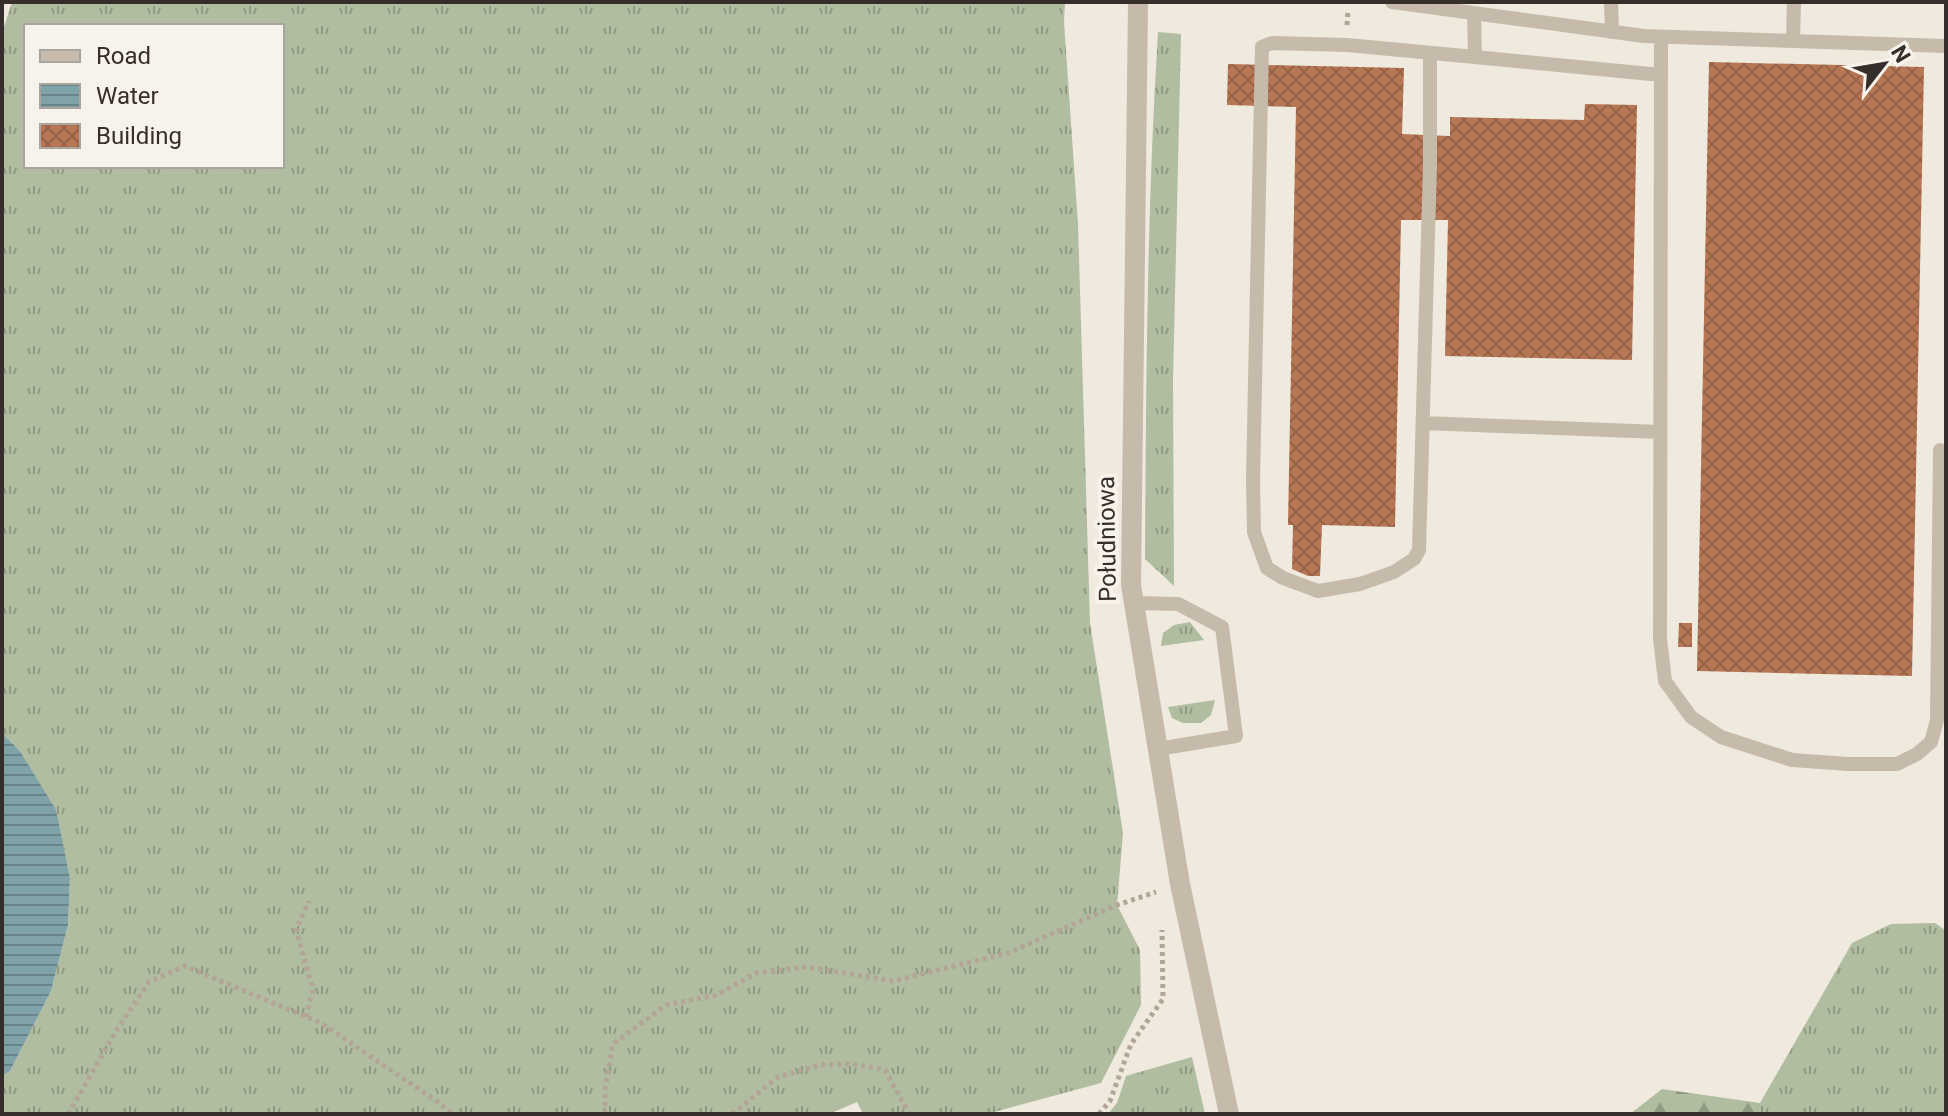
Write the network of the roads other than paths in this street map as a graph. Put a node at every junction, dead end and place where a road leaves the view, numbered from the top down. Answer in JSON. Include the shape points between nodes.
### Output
{"nodes":[{"id":1,"x":1138,"y":2,"type":"edge"},
{"id":2,"x":1392,"y":2,"type":"edge"},
{"id":3,"x":1611,"y":2,"type":"edge"},
{"id":4,"x":1794,"y":2,"type":"edge"},
{"id":5,"x":1474,"y":13,"type":"junction"},
{"id":6,"x":1612,"y":32,"type":"junction"},
{"id":7,"x":1661,"y":37,"type":"junction"},
{"id":8,"x":1793,"y":40,"type":"junction"},
{"id":9,"x":1946,"y":46,"type":"edge"},
{"id":10,"x":1430,"y":53,"type":"junction"},
{"id":11,"x":1475,"y":57,"type":"junction"},
{"id":12,"x":1661,"y":75,"type":"junction"},
{"id":13,"x":1423,"y":423,"type":"junction"},
{"id":14,"x":1660,"y":432,"type":"junction"},
{"id":15,"x":1940,"y":450,"type":"dead end"},
{"id":16,"x":1133,"y":603,"type":"junction"},
{"id":17,"x":1158,"y":749,"type":"junction"},
{"id":18,"x":1229,"y":1114,"type":"edge"}],
"edges":[{"from":1,"to":16,"type":"street","name":"Południowa"},
{"from":2,"to":5,"type":"lane"},
{"from":3,"to":6,"type":"lane"},
{"from":4,"to":8,"type":"lane"},
{"from":5,"to":6,"type":"lane"},
{"from":5,"to":11,"type":"lane"},
{"from":6,"to":7,"type":"lane"},
{"from":7,"to":8,"type":"lane"},
{"from":7,"to":12,"type":"lane"},
{"from":8,"to":9,"type":"lane"},
{"from":10,"to":11,"type":"lane"},
{"from":10,"to":13,"type":"lane"},
{"from":10,"to":13,"type":"lane","via":[[1332,45],[1262,47],[1253,480],[1254,532],[1267,568],[1318,591],[1360,584],[1414,559],[1419,550]]},
{"from":11,"to":12,"type":"lane"},
{"from":12,"to":14,"type":"lane"},
{"from":13,"to":14,"type":"lane"},
{"from":14,"to":15,"type":"lane","via":[[1660,639],[1665,681],[1691,717],[1721,737],[1792,760],[1848,764],[1897,764],[1931,742],[1937,720]]},
{"from":16,"to":17,"type":"street","name":"Południowa"},
{"from":16,"to":17,"type":"lane","via":[[1178,604],[1222,627],[1236,736]]},
{"from":17,"to":18,"type":"street","name":"Południowa","via":[[1180,884]]}]}
